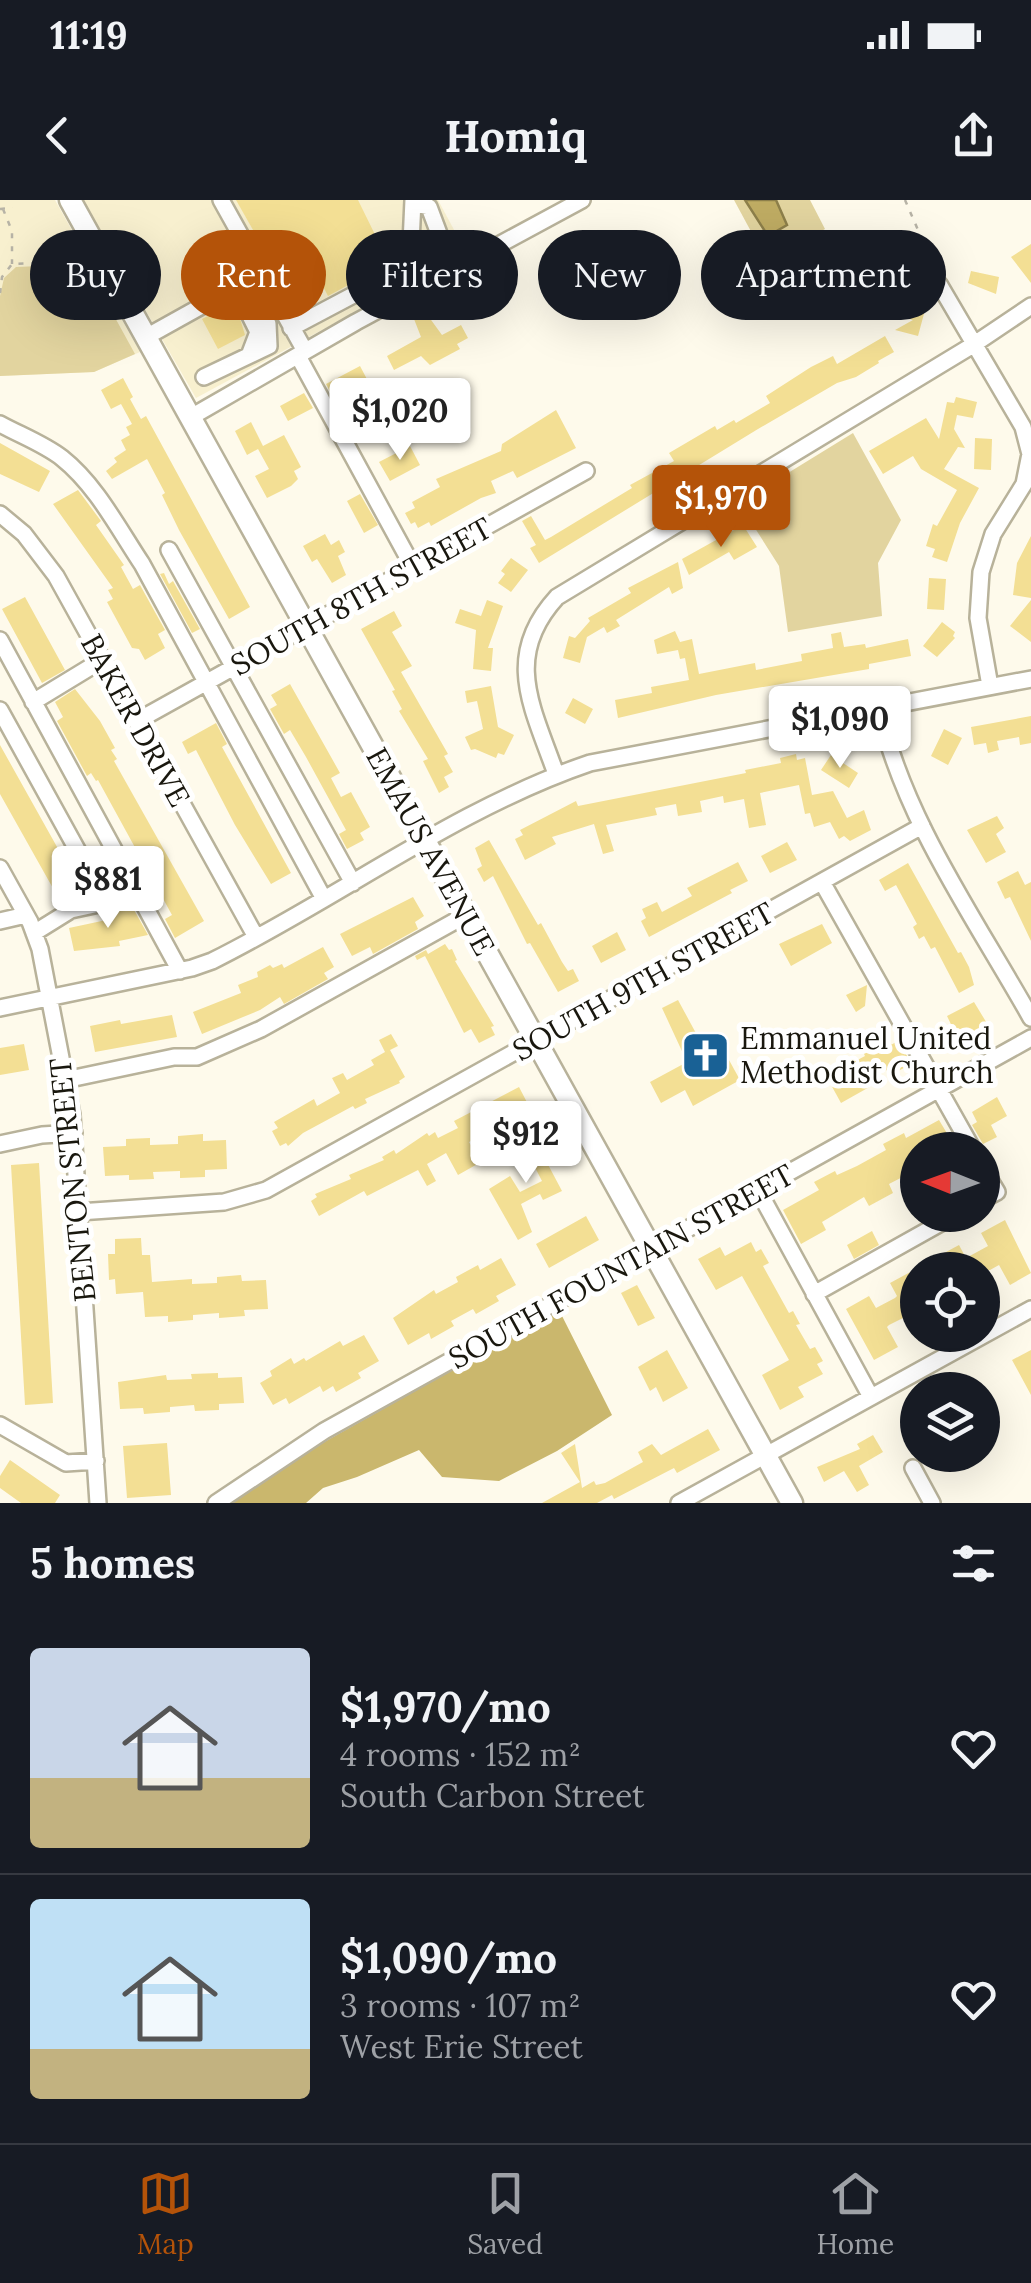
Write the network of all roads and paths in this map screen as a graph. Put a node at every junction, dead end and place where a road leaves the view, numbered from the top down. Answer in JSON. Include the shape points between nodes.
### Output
{"nodes":[{"id":1,"x":70,"y":200,"type":"edge"},
{"id":2,"x":221,"y":200,"type":"edge"},
{"id":3,"x":582,"y":200,"type":"edge"},
{"id":4,"x":904,"y":200,"type":"edge"},
{"id":5,"x":414,"y":202,"type":"edge"},
{"id":6,"x":13,"y":208,"type":"dead end"},
{"id":7,"x":2,"y":209,"type":"edge"},
{"id":8,"x":238,"y":230,"type":"edge"},
{"id":9,"x":438,"y":230,"type":"edge"},
{"id":10,"x":918,"y":230,"type":"edge"},
{"id":11,"x":518,"y":235,"type":"edge"},
{"id":12,"x":30,"y":263,"type":"edge"},
{"id":13,"x":12,"y":264,"type":"junction"},
{"id":14,"x":0,"y":293,"type":"edge"},
{"id":15,"x":946,"y":297,"type":"edge"},
{"id":16,"x":1031,"y":306,"type":"edge"},
{"id":17,"x":195,"y":320,"type":"edge"},
{"id":18,"x":265,"y":320,"type":"edge"},
{"id":19,"x":288,"y":320,"type":"edge"},
{"id":20,"x":363,"y":320,"type":"edge"},
{"id":21,"x":292,"y":328,"type":"junction"},
{"id":22,"x":146,"y":337,"type":"junction"},
{"id":23,"x":973,"y":346,"type":"junction"},
{"id":24,"x":301,"y":354,"type":"junction"},
{"id":25,"x":204,"y":377,"type":"dead end"},
{"id":26,"x":191,"y":417,"type":"junction"},
{"id":27,"x":0,"y":424,"type":"edge"},
{"id":28,"x":586,"y":471,"type":"dead end"},
{"id":29,"x":0,"y":514,"type":"edge"},
{"id":30,"x":169,"y":550,"type":"dead end"},
{"id":31,"x":413,"y":567,"type":"junction"},
{"id":32,"x":307,"y":626,"type":"junction"},
{"id":33,"x":0,"y":640,"type":"edge"},
{"id":34,"x":102,"y":660,"type":"junction"},
{"id":35,"x":234,"y":667,"type":"junction"},
{"id":36,"x":1031,"y":679,"type":"edge"},
{"id":37,"x":206,"y":682,"type":"junction"},
{"id":38,"x":990,"y":686,"type":"junction"},
{"id":39,"x":33,"y":702,"type":"junction"},
{"id":40,"x":879,"y":708,"type":"junction"},
{"id":41,"x":0,"y":710,"type":"edge"},
{"id":42,"x":136,"y":721,"type":"junction"},
{"id":43,"x":556,"y":774,"type":"junction"},
{"id":44,"x":922,"y":826,"type":"junction"},
{"id":45,"x":425,"y":841,"type":"junction"},
{"id":46,"x":0,"y":868,"type":"edge"},
{"id":47,"x":822,"y":882,"type":"junction"},
{"id":48,"x":353,"y":883,"type":"junction"},
{"id":49,"x":141,"y":895,"type":"junction"},
{"id":50,"x":324,"y":900,"type":"junction"},
{"id":51,"x":106,"y":902,"type":"junction"},
{"id":52,"x":466,"y":914,"type":"junction"},
{"id":53,"x":26,"y":915,"type":"junction"},
{"id":54,"x":0,"y":921,"type":"edge"},
{"id":55,"x":34,"y":934,"type":"junction"},
{"id":56,"x":256,"y":937,"type":"junction"},
{"id":57,"x":180,"y":971,"type":"junction"},
{"id":58,"x":50,"y":998,"type":"junction"},
{"id":59,"x":0,"y":1008,"type":"edge"},
{"id":60,"x":1031,"y":1018,"type":"edge"},
{"id":61,"x":1031,"y":1038,"type":"edge"},
{"id":62,"x":535,"y":1040,"type":"junction"},
{"id":63,"x":65,"y":1080,"type":"junction"},
{"id":64,"x":938,"y":1089,"type":"junction"},
{"id":65,"x":962,"y":1132,"type":"edge"},
{"id":66,"x":74,"y":1133,"type":"junction"},
{"id":67,"x":0,"y":1144,"type":"edge"},
{"id":68,"x":758,"y":1190,"type":"junction"},
{"id":69,"x":79,"y":1212,"type":"junction"},
{"id":70,"x":925,"y":1232,"type":"edge"},
{"id":71,"x":650,"y":1248,"type":"junction"},
{"id":72,"x":814,"y":1294,"type":"junction"},
{"id":73,"x":1031,"y":1309,"type":"edge"},
{"id":74,"x":872,"y":1397,"type":"junction"},
{"id":75,"x":0,"y":1425,"type":"edge"},
{"id":76,"x":766,"y":1456,"type":"junction"},
{"id":77,"x":96,"y":1462,"type":"junction"},
{"id":78,"x":915,"y":1472,"type":"edge"},
{"id":79,"x":98,"y":1503,"type":"edge"},
{"id":80,"x":216,"y":1503,"type":"edge"},
{"id":81,"x":679,"y":1503,"type":"edge"},
{"id":82,"x":792,"y":1503,"type":"edge"},
{"id":83,"x":932,"y":1503,"type":"edge"}],
"edges":[{"from":1,"to":22,"type":"main road","name":"EMAUS AVENUE"},
{"from":2,"to":8,"type":"street"},
{"from":3,"to":11,"type":"street"},
{"from":4,"to":10,"type":"path"},
{"from":5,"to":9,"type":"street","via":[[429,207]]},
{"from":5,"to":21,"type":"street","via":[[410,265]]},
{"from":6,"to":7,"type":"path"},
{"from":7,"to":13,"type":"path","via":[[12,232]]},
{"from":12,"to":13,"type":"path"},
{"from":13,"to":14,"type":"path"},
{"from":15,"to":23,"type":"street"},
{"from":16,"to":23,"type":"street"},
{"from":17,"to":22,"type":"street"},
{"from":18,"to":25,"type":"street","via":[[269,346]]},
{"from":19,"to":21,"type":"street"},
{"from":20,"to":24,"type":"street"},
{"from":21,"to":24,"type":"street"},
{"from":22,"to":26,"type":"main road","name":"EMAUS AVENUE"},
{"from":23,"to":38,"type":"street","via":[[1023,426],[1030,454],[1024,484],[993,534],[980,572],[978,618]]},
{"from":23,"to":43,"type":"street","via":[[557,597],[535,626],[525,674]]},
{"from":24,"to":26,"type":"street"},
{"from":24,"to":31,"type":"street"},
{"from":26,"to":32,"type":"main road","name":"EMAUS AVENUE"},
{"from":27,"to":37,"type":"street","via":[[60,456],[84,480],[142,564]]},
{"from":28,"to":31,"type":"street","name":"SOUTH 8TH STREET"},
{"from":29,"to":34,"type":"street","name":"BAKER DRIVE","via":[[42,554]]},
{"from":30,"to":35,"type":"street"},
{"from":31,"to":32,"type":"street","name":"SOUTH 8TH STREET"},
{"from":32,"to":35,"type":"street","name":"SOUTH 8TH STREET"},
{"from":32,"to":45,"type":"main road","name":"EMAUS AVENUE"},
{"from":33,"to":39,"type":"street"},
{"from":34,"to":39,"type":"street"},
{"from":34,"to":42,"type":"street","name":"BAKER DRIVE"},
{"from":35,"to":37,"type":"street","name":"SOUTH 8TH STREET"},
{"from":35,"to":48,"type":"street"},
{"from":36,"to":38,"type":"street"},
{"from":37,"to":42,"type":"street","name":"SOUTH 8TH STREET"},
{"from":37,"to":50,"type":"street"},
{"from":38,"to":40,"type":"street"},
{"from":39,"to":49,"type":"street"},
{"from":40,"to":43,"type":"street","via":[[624,754]]},
{"from":40,"to":44,"type":"street"},
{"from":41,"to":51,"type":"street"},
{"from":42,"to":56,"type":"street","name":"BAKER DRIVE"},
{"from":43,"to":45,"type":"street"},
{"from":44,"to":47,"type":"street","name":"SOUTH 9TH STREET"},
{"from":44,"to":60,"type":"street"},
{"from":45,"to":48,"type":"street"},
{"from":45,"to":52,"type":"main road","name":"EMAUS AVENUE"},
{"from":46,"to":53,"type":"street","name":"BENTON STREET"},
{"from":47,"to":62,"type":"street","name":"SOUTH 9TH STREET"},
{"from":47,"to":64,"type":"street"},
{"from":48,"to":50,"type":"street"},
{"from":49,"to":51,"type":"street"},
{"from":49,"to":57,"type":"street"},
{"from":50,"to":56,"type":"street"},
{"from":51,"to":55,"type":"street","via":[[71,910]]},
{"from":52,"to":62,"type":"main road","name":"EMAUS AVENUE"},
{"from":52,"to":63,"type":"street","via":[[197,1057]]},
{"from":53,"to":54,"type":"street"},
{"from":53,"to":55,"type":"street","name":"BENTON STREET"},
{"from":55,"to":58,"type":"street","name":"BENTON STREET"},
{"from":56,"to":57,"type":"street"},
{"from":57,"to":58,"type":"street"},
{"from":58,"to":59,"type":"street"},
{"from":58,"to":63,"type":"street","name":"BENTON STREET"},
{"from":61,"to":64,"type":"street","name":"SOUTH FOUNTAIN STREET"},
{"from":62,"to":69,"type":"street","name":"SOUTH 9TH STREET","via":[[266,1190],[224,1202]]},
{"from":62,"to":71,"type":"main road","name":"EMAUS AVENUE"},
{"from":63,"to":66,"type":"street","name":"BENTON STREET"},
{"from":64,"to":65,"type":"street"},
{"from":64,"to":68,"type":"street","name":"SOUTH FOUNTAIN STREET"},
{"from":66,"to":67,"type":"street"},
{"from":66,"to":69,"type":"street","name":"BENTON STREET"},
{"from":68,"to":71,"type":"street","name":"SOUTH FOUNTAIN STREET"},
{"from":68,"to":72,"type":"street"},
{"from":69,"to":77,"type":"street","name":"BENTON STREET"},
{"from":70,"to":72,"type":"street"},
{"from":71,"to":76,"type":"main road","name":"EMAUS AVENUE"},
{"from":71,"to":80,"type":"street","name":"SOUTH FOUNTAIN STREET","via":[[301,1444]]},
{"from":72,"to":74,"type":"street"},
{"from":73,"to":74,"type":"street"},
{"from":74,"to":76,"type":"street"},
{"from":75,"to":77,"type":"street","via":[[66,1463]]},
{"from":76,"to":81,"type":"street"},
{"from":76,"to":82,"type":"main road","name":"EMAUS AVENUE"},
{"from":77,"to":79,"type":"street","name":"BENTON STREET"},
{"from":78,"to":83,"type":"street"}]}
